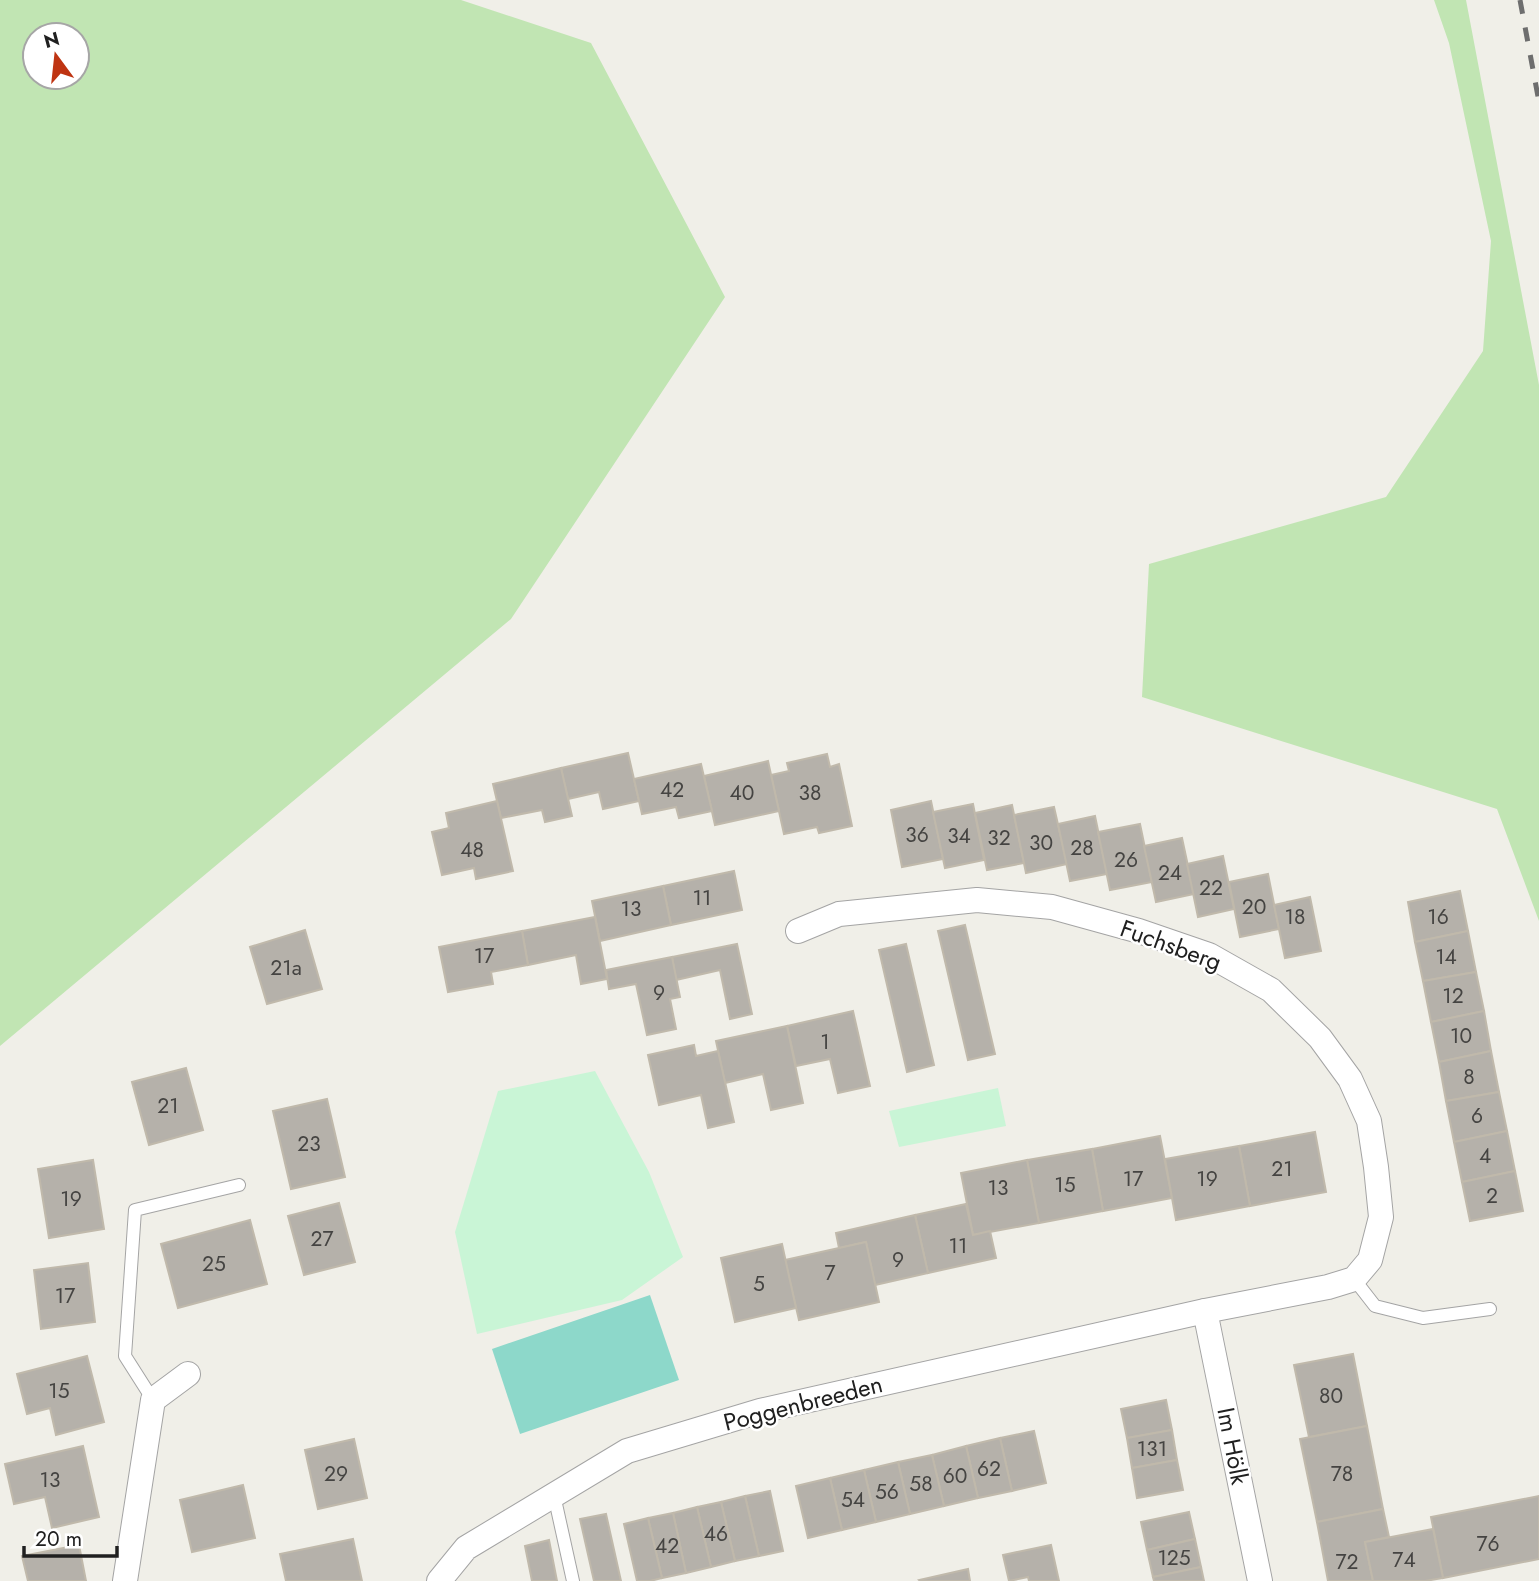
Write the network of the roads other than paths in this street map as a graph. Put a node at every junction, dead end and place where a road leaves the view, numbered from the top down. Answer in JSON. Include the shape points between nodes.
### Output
{"nodes":[{"id":1,"x":798,"y":931,"type":"dead end"},
{"id":2,"x":239,"y":1185,"type":"dead end"},
{"id":3,"x":1354,"y":1279,"type":"junction"},
{"id":4,"x":1490,"y":1309,"type":"dead end"},
{"id":5,"x":1205,"y":1311,"type":"junction"},
{"id":6,"x":188,"y":1374,"type":"dead end"},
{"id":7,"x":153,"y":1400,"type":"junction"},
{"id":8,"x":554,"y":1495,"type":"junction"},
{"id":9,"x":125,"y":1581,"type":"edge"},
{"id":10,"x":439,"y":1581,"type":"edge"},
{"id":11,"x":573,"y":1581,"type":"edge"},
{"id":12,"x":1260,"y":1581,"type":"edge"}],
"edges":[{"from":1,"to":3,"type":"street","name":"Fuchsberg","via":[[839,914],[977,900],[1052,907],[1209,955],[1271,990],[1320,1038],[1350,1079],[1369,1121],[1381,1217],[1370,1260]]},
{"from":2,"to":7,"type":"lane","via":[[135,1210],[125,1356]]},
{"from":3,"to":4,"type":"lane","via":[[1375,1306],[1423,1318]]},
{"from":3,"to":5,"type":"street"},
{"from":5,"to":8,"type":"street","name":"Poggenbreeden","via":[[760,1411],[626,1451]]},
{"from":5,"to":12,"type":"street","name":"Im Hölk"},
{"from":6,"to":7,"type":"street"},
{"from":7,"to":9,"type":"street"},
{"from":8,"to":10,"type":"street","name":"Poggenbreeden","via":[[466,1548]]},
{"from":8,"to":11,"type":"lane"}]}
